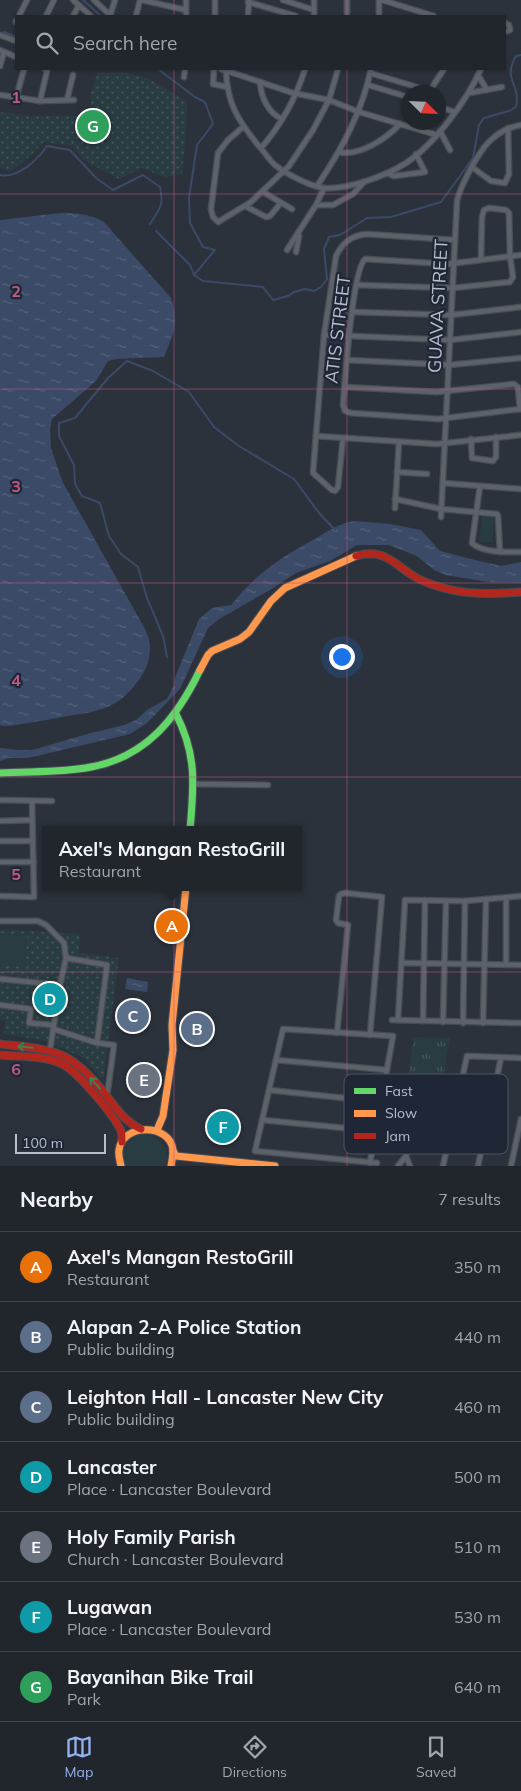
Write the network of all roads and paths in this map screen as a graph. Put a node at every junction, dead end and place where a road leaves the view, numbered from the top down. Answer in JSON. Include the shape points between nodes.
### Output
{"nodes":[{"id":1,"x":27,"y":0,"type":"edge"},
{"id":2,"x":54,"y":0,"type":"edge"},
{"id":3,"x":73,"y":0,"type":"edge"},
{"id":4,"x":94,"y":0,"type":"edge"},
{"id":5,"x":115,"y":0,"type":"edge"},
{"id":6,"x":141,"y":0,"type":"edge"},
{"id":7,"x":186,"y":0,"type":"edge"},
{"id":8,"x":215,"y":0,"type":"edge"},
{"id":9,"x":283,"y":0,"type":"edge"},
{"id":10,"x":314,"y":0,"type":"edge"},
{"id":11,"x":347,"y":0,"type":"edge"},
{"id":12,"x":378,"y":0,"type":"edge"},
{"id":13,"x":382,"y":0,"type":"edge"},
{"id":14,"x":248,"y":1,"type":"edge"},
{"id":15,"x":79,"y":5,"type":"junction"},
{"id":16,"x":186,"y":10,"type":"junction"},
{"id":17,"x":314,"y":10,"type":"junction"},
{"id":18,"x":20,"y":15,"type":"edge"},
{"id":19,"x":46,"y":15,"type":"edge"},
{"id":20,"x":74,"y":15,"type":"edge"},
{"id":21,"x":90,"y":15,"type":"edge"},
{"id":22,"x":110,"y":15,"type":"edge"},
{"id":23,"x":111,"y":15,"type":"edge"},
{"id":24,"x":136,"y":15,"type":"edge"},
{"id":25,"x":186,"y":15,"type":"edge"},
{"id":26,"x":215,"y":15,"type":"edge"},
{"id":27,"x":248,"y":15,"type":"edge"},
{"id":28,"x":293,"y":15,"type":"edge"},
{"id":29,"x":314,"y":15,"type":"edge"},
{"id":30,"x":348,"y":15,"type":"edge"},
{"id":31,"x":379,"y":15,"type":"edge"},
{"id":32,"x":431,"y":15,"type":"edge"},
{"id":33,"x":506,"y":24,"type":"edge"},
{"id":34,"x":506,"y":32,"type":"edge"},
{"id":35,"x":0,"y":35,"type":"edge"},
{"id":36,"x":15,"y":41,"type":"edge"},
{"id":37,"x":2,"y":51,"type":"edge"},
{"id":38,"x":15,"y":57,"type":"edge"},
{"id":39,"x":0,"y":66,"type":"edge"},
{"id":40,"x":24,"y":70,"type":"edge"},
{"id":41,"x":46,"y":70,"type":"edge"},
{"id":42,"x":185,"y":70,"type":"edge"},
{"id":43,"x":214,"y":70,"type":"edge"},
{"id":44,"x":224,"y":70,"type":"edge"},
{"id":45,"x":305,"y":70,"type":"edge"},
{"id":46,"x":338,"y":70,"type":"edge"},
{"id":47,"x":443,"y":70,"type":"edge"},
{"id":48,"x":480,"y":70,"type":"edge"},
{"id":49,"x":371,"y":71,"type":"edge"},
{"id":50,"x":73,"y":75,"type":"dead end"},
{"id":51,"x":478,"y":75,"type":"junction"},
{"id":52,"x":184,"y":77,"type":"dead end"},
{"id":53,"x":260,"y":82,"type":"junction"},
{"id":54,"x":368,"y":85,"type":"junction"},
{"id":55,"x":410,"y":85,"type":"edge"},
{"id":56,"x":434,"y":85,"type":"edge"},
{"id":57,"x":227,"y":87,"type":"junction"},
{"id":58,"x":502,"y":87,"type":"dead end"},
{"id":59,"x":487,"y":90,"type":"junction"},
{"id":60,"x":469,"y":93,"type":"junction"},
{"id":61,"x":296,"y":94,"type":"junction"},
{"id":62,"x":0,"y":95,"type":"edge"},
{"id":63,"x":401,"y":95,"type":"edge"},
{"id":64,"x":16,"y":98,"type":"junction"},
{"id":65,"x":67,"y":100,"type":"junction"},
{"id":66,"x":74,"y":100,"type":"dead end"},
{"id":67,"x":329,"y":100,"type":"junction"},
{"id":68,"x":40,"y":101,"type":"junction"},
{"id":69,"x":446,"y":109,"type":"edge"},
{"id":70,"x":359,"y":112,"type":"junction"},
{"id":71,"x":454,"y":112,"type":"junction"},
{"id":72,"x":282,"y":119,"type":"junction"},
{"id":73,"x":400,"y":124,"type":"junction"},
{"id":74,"x":521,"y":125,"type":"edge"},
{"id":75,"x":243,"y":127,"type":"junction"},
{"id":76,"x":508,"y":128,"type":"junction"},
{"id":77,"x":438,"y":133,"type":"junction"},
{"id":78,"x":261,"y":148,"type":"junction"},
{"id":79,"x":450,"y":150,"type":"dead end"},
{"id":80,"x":339,"y":152,"type":"junction"},
{"id":81,"x":416,"y":154,"type":"junction"},
{"id":82,"x":472,"y":168,"type":"junction"},
{"id":83,"x":284,"y":171,"type":"junction"},
{"id":84,"x":387,"y":173,"type":"junction"},
{"id":85,"x":365,"y":181,"type":"junction"},
{"id":86,"x":317,"y":186,"type":"junction"},
{"id":87,"x":324,"y":188,"type":"junction"},
{"id":88,"x":263,"y":192,"type":"junction"},
{"id":89,"x":281,"y":202,"type":"junction"},
{"id":90,"x":316,"y":205,"type":"junction"},
{"id":91,"x":245,"y":206,"type":"junction"},
{"id":92,"x":292,"y":209,"type":"dead end"},
{"id":93,"x":300,"y":232,"type":"junction"},
{"id":94,"x":456,"y":240,"type":"junction"},
{"id":95,"x":287,"y":250,"type":"dead end"},
{"id":96,"x":296,"y":252,"type":"dead end"},
{"id":97,"x":521,"y":255,"type":"edge"},
{"id":98,"x":510,"y":256,"type":"junction"},
{"id":99,"x":481,"y":258,"type":"junction"},
{"id":100,"x":454,"y":262,"type":"junction"},
{"id":101,"x":357,"y":284,"type":"junction"},
{"id":102,"x":453,"y":288,"type":"junction"},
{"id":103,"x":521,"y":307,"type":"edge"},
{"id":104,"x":352,"y":312,"type":"junction"},
{"id":105,"x":452,"y":315,"type":"junction"},
{"id":106,"x":521,"y":332,"type":"edge"},
{"id":107,"x":324,"y":335,"type":"junction"},
{"id":108,"x":349,"y":336,"type":"junction"},
{"id":109,"x":450,"y":340,"type":"junction"},
{"id":110,"x":521,"y":358,"type":"edge"},
{"id":111,"x":347,"y":360,"type":"junction"},
{"id":112,"x":449,"y":365,"type":"junction"},
{"id":113,"x":344,"y":387,"type":"junction"},
{"id":114,"x":448,"y":391,"type":"junction"},
{"id":115,"x":520,"y":409,"type":"edge"},
{"id":116,"x":446,"y":417,"type":"junction"},
{"id":117,"x":521,"y":435,"type":"edge"},
{"id":118,"x":316,"y":436,"type":"junction"},
{"id":119,"x":496,"y":437,"type":"junction"},
{"id":120,"x":343,"y":438,"type":"junction"},
{"id":121,"x":471,"y":439,"type":"junction"},
{"id":122,"x":399,"y":442,"type":"junction"},
{"id":123,"x":445,"y":444,"type":"junction"},
{"id":124,"x":397,"y":472,"type":"junction"},
{"id":125,"x":427,"y":474,"type":"dead end"},
{"id":126,"x":443,"y":483,"type":"junction"},
{"id":127,"x":480,"y":486,"type":"junction"},
{"id":128,"x":521,"y":489,"type":"edge"},
{"id":129,"x":395,"y":499,"type":"junction"},
{"id":130,"x":395,"y":508,"type":"dead end"},
{"id":131,"x":441,"y":509,"type":"junction"},
{"id":132,"x":476,"y":512,"type":"junction"},
{"id":133,"x":441,"y":517,"type":"dead end"},
{"id":134,"x":500,"y":552,"type":"junction"},
{"id":135,"x":521,"y":552,"type":"edge"},
{"id":136,"x":521,"y":592,"type":"edge"},
{"id":137,"x":176,"y":714,"type":"junction"},
{"id":138,"x":0,"y":773,"type":"edge"},
{"id":139,"x":193,"y":784,"type":"junction"},
{"id":140,"x":268,"y":785,"type":"dead end"},
{"id":141,"x":0,"y":800,"type":"edge"},
{"id":142,"x":32,"y":801,"type":"junction"},
{"id":143,"x":52,"y":801,"type":"dead end"},
{"id":144,"x":32,"y":820,"type":"junction"},
{"id":145,"x":0,"y":821,"type":"edge"},
{"id":146,"x":190,"y":826,"type":"edge"},
{"id":147,"x":0,"y":841,"type":"edge"},
{"id":148,"x":33,"y":841,"type":"junction"},
{"id":149,"x":0,"y":862,"type":"edge"},
{"id":150,"x":34,"y":862,"type":"junction"},
{"id":151,"x":186,"y":891,"type":"edge"},
{"id":152,"x":0,"y":896,"type":"edge"},
{"id":153,"x":521,"y":896,"type":"edge"},
{"id":154,"x":506,"y":898,"type":"junction"},
{"id":155,"x":486,"y":899,"type":"junction"},
{"id":156,"x":425,"y":900,"type":"junction"},
{"id":157,"x":446,"y":901,"type":"junction"},
{"id":158,"x":465,"y":901,"type":"junction"},
{"id":159,"x":0,"y":921,"type":"edge"},
{"id":160,"x":66,"y":958,"type":"junction"},
{"id":161,"x":401,"y":963,"type":"junction"},
{"id":162,"x":424,"y":964,"type":"junction"},
{"id":163,"x":444,"y":964,"type":"junction"},
{"id":164,"x":464,"y":964,"type":"junction"},
{"id":165,"x":107,"y":965,"type":"junction"},
{"id":166,"x":484,"y":965,"type":"junction"},
{"id":167,"x":506,"y":965,"type":"junction"},
{"id":168,"x":521,"y":965,"type":"edge"},
{"id":169,"x":113,"y":966,"type":"dead end"},
{"id":170,"x":0,"y":979,"type":"edge"},
{"id":171,"x":60,"y":985,"type":"junction"},
{"id":172,"x":103,"y":998,"type":"junction"},
{"id":173,"x":110,"y":999,"type":"dead end"},
{"id":174,"x":0,"y":1005,"type":"edge"},
{"id":175,"x":392,"y":1020,"type":"dead end"},
{"id":176,"x":398,"y":1020,"type":"junction"},
{"id":177,"x":423,"y":1021,"type":"junction"},
{"id":178,"x":443,"y":1022,"type":"junction"},
{"id":179,"x":463,"y":1023,"type":"junction"},
{"id":180,"x":483,"y":1023,"type":"junction"},
{"id":181,"x":521,"y":1023,"type":"edge"},
{"id":182,"x":53,"y":1027,"type":"junction"},
{"id":183,"x":337,"y":1032,"type":"junction"},
{"id":184,"x":370,"y":1035,"type":"junction"},
{"id":185,"x":0,"y":1044,"type":"edge"},
{"id":186,"x":97,"y":1044,"type":"junction"},
{"id":187,"x":50,"y":1050,"type":"junction"},
{"id":188,"x":0,"y":1055,"type":"edge"},
{"id":189,"x":501,"y":1058,"type":"junction"},
{"id":190,"x":521,"y":1058,"type":"edge"},
{"id":191,"x":276,"y":1060,"type":"junction"},
{"id":192,"x":387,"y":1070,"type":"junction"},
{"id":193,"x":386,"y":1074,"type":"edge"},
{"id":194,"x":463,"y":1074,"type":"edge"},
{"id":195,"x":498,"y":1074,"type":"edge"},
{"id":196,"x":269,"y":1090,"type":"junction"},
{"id":197,"x":107,"y":1097,"type":"junction"},
{"id":198,"x":344,"y":1098,"type":"edge"},
{"id":199,"x":521,"y":1119,"type":"edge"},
{"id":200,"x":262,"y":1120,"type":"junction"},
{"id":201,"x":344,"y":1128,"type":"edge"},
{"id":202,"x":141,"y":1129,"type":"junction"},
{"id":203,"x":156,"y":1130,"type":"junction"},
{"id":204,"x":122,"y":1142,"type":"junction"},
{"id":205,"x":173,"y":1151,"type":"junction"},
{"id":206,"x":372,"y":1154,"type":"edge"},
{"id":207,"x":406,"y":1156,"type":"joint"},
{"id":208,"x":370,"y":1163,"type":"junction"},
{"id":209,"x":377,"y":1163,"type":"dead end"},
{"id":210,"x":121,"y":1166,"type":"edge"},
{"id":211,"x":171,"y":1166,"type":"edge"},
{"id":212,"x":276,"y":1166,"type":"edge"},
{"id":213,"x":398,"y":1166,"type":"edge"},
{"id":214,"x":410,"y":1166,"type":"edge"},
{"id":215,"x":511,"y":1166,"type":"edge"}],
"edges":[{"from":1,"to":18,"type":"street"},
{"from":2,"to":19,"type":"street"},
{"from":3,"to":15,"type":"street"},
{"from":4,"to":22,"type":"street"},
{"from":5,"to":23,"type":"street"},
{"from":6,"to":16,"type":"street"},
{"from":6,"to":24,"type":"street"},
{"from":7,"to":16,"type":"street"},
{"from":8,"to":26,"type":"street"},
{"from":9,"to":17,"type":"street"},
{"from":10,"to":17,"type":"street"},
{"from":11,"to":30,"type":"street"},
{"from":12,"to":31,"type":"street"},
{"from":13,"to":32,"type":"street"},
{"from":14,"to":27,"type":"street"},
{"from":14,"to":28,"type":"street"},
{"from":15,"to":20,"type":"street"},
{"from":15,"to":21,"type":"street"},
{"from":16,"to":25,"type":"street"},
{"from":17,"to":29,"type":"street"},
{"from":33,"to":34,"type":"street","via":[[510,30]]},
{"from":35,"to":36,"type":"street"},
{"from":37,"to":38,"type":"street"},
{"from":37,"to":39,"type":"street"},
{"from":40,"to":64,"type":"street"},
{"from":41,"to":68,"type":"street"},
{"from":42,"to":52,"type":"street"},
{"from":43,"to":57,"type":"street","via":[[213,84]]},
{"from":44,"to":53,"type":"street"},
{"from":44,"to":57,"type":"street"},
{"from":45,"to":61,"type":"street"},
{"from":46,"to":67,"type":"street"},
{"from":47,"to":56,"type":"street"},
{"from":48,"to":51,"type":"street"},
{"from":49,"to":54,"type":"street"},
{"from":49,"to":55,"type":"street"},
{"from":50,"to":65,"type":"street"},
{"from":51,"to":59,"type":"street"},
{"from":51,"to":60,"type":"street"},
{"from":53,"to":61,"type":"street"},
{"from":53,"to":72,"type":"street","via":[[270,109]]},
{"from":54,"to":63,"type":"street"},
{"from":54,"to":70,"type":"street"},
{"from":57,"to":75,"type":"street"},
{"from":58,"to":59,"type":"street"},
{"from":59,"to":60,"type":"street"},
{"from":60,"to":71,"type":"street"},
{"from":61,"to":67,"type":"street"},
{"from":61,"to":72,"type":"street"},
{"from":62,"to":64,"type":"street"},
{"from":64,"to":68,"type":"street"},
{"from":65,"to":66,"type":"street"},
{"from":65,"to":68,"type":"street"},
{"from":67,"to":70,"type":"street"},
{"from":67,"to":83,"type":"street","via":[[313,130]]},
{"from":69,"to":71,"type":"street"},
{"from":70,"to":73,"type":"street"},
{"from":70,"to":80,"type":"street"},
{"from":71,"to":77,"type":"street"},
{"from":72,"to":78,"type":"street"},
{"from":73,"to":77,"type":"street"},
{"from":73,"to":80,"type":"street","via":[[376,144],[357,151]]},
{"from":74,"to":76,"type":"street","name":"GUAVA STREET"},
{"from":75,"to":78,"type":"street"},
{"from":75,"to":91,"type":"street","via":[[218,153],[211,210],[218,222]]},
{"from":76,"to":82,"type":"street","name":"GUAVA STREET","via":[[488,141]]},
{"from":76,"to":82,"type":"street","via":[[507,181],[494,183]]},
{"from":77,"to":79,"type":"street"},
{"from":77,"to":81,"type":"street"},
{"from":78,"to":83,"type":"street","via":[[273,164]]},
{"from":80,"to":86,"type":"street"},
{"from":81,"to":84,"type":"street"},
{"from":81,"to":84,"type":"street","via":[[425,172],[394,176]]},
{"from":82,"to":94,"type":"street","name":"GUAVA STREET","via":[[457,201]]},
{"from":83,"to":86,"type":"street"},
{"from":83,"to":88,"type":"street"},
{"from":84,"to":85,"type":"street"},
{"from":85,"to":87,"type":"street"},
{"from":85,"to":90,"type":"street","via":[[353,194],[333,205]]},
{"from":86,"to":87,"type":"street"},
{"from":87,"to":90,"type":"street"},
{"from":88,"to":89,"type":"street"},
{"from":88,"to":91,"type":"street"},
{"from":89,"to":91,"type":"street","via":[[266,217]]},
{"from":89,"to":92,"type":"street"},
{"from":90,"to":93,"type":"street"},
{"from":93,"to":95,"type":"street"},
{"from":93,"to":96,"type":"street"},
{"from":94,"to":100,"type":"street","name":"GUAVA STREET"},
{"from":94,"to":107,"type":"street","via":[[366,234],[347,241],[336,256]]},
{"from":97,"to":98,"type":"street","name":"ATIS STREET"},
{"from":98,"to":99,"type":"street","name":"ATIS STREET"},
{"from":98,"to":99,"type":"street","via":[[508,211],[486,209],[482,217]]},
{"from":98,"to":102,"type":"street","via":[[512,280]]},
{"from":99,"to":100,"type":"street","name":"ATIS STREET"},
{"from":100,"to":101,"type":"street","name":"ATIS STREET","via":[[365,259],[359,268]]},
{"from":100,"to":102,"type":"street","name":"GUAVA STREET"},
{"from":101,"to":102,"type":"street"},
{"from":101,"to":104,"type":"street","name":"ATIS STREET"},
{"from":102,"to":105,"type":"street","name":"GUAVA STREET"},
{"from":103,"to":105,"type":"street"},
{"from":104,"to":105,"type":"street"},
{"from":104,"to":108,"type":"street","name":"ATIS STREET"},
{"from":105,"to":109,"type":"street","name":"GUAVA STREET"},
{"from":106,"to":109,"type":"street"},
{"from":107,"to":108,"type":"street"},
{"from":107,"to":118,"type":"street"},
{"from":108,"to":109,"type":"street"},
{"from":108,"to":111,"type":"street","name":"ATIS STREET"},
{"from":109,"to":112,"type":"street","name":"GUAVA STREET"},
{"from":110,"to":112,"type":"street"},
{"from":111,"to":112,"type":"street"},
{"from":111,"to":113,"type":"street","name":"ATIS STREET"},
{"from":112,"to":114,"type":"street","name":"GUAVA STREET"},
{"from":113,"to":114,"type":"street"},
{"from":113,"to":116,"type":"street","name":"ATIS STREET","via":[[343,406],[351,413]]},
{"from":114,"to":115,"type":"street","via":[[514,384],[518,386]]},
{"from":114,"to":116,"type":"street","name":"GUAVA STREET"},
{"from":115,"to":116,"type":"street"},
{"from":116,"to":123,"type":"street","name":"GUAVA STREET"},
{"from":117,"to":119,"type":"street"},
{"from":118,"to":120,"type":"street"},
{"from":118,"to":120,"type":"street","via":[[313,473],[335,491],[338,488]]},
{"from":119,"to":121,"type":"street"},
{"from":119,"to":121,"type":"street","via":[[493,461],[472,458]]},
{"from":120,"to":122,"type":"street"},
{"from":121,"to":123,"type":"street"},
{"from":122,"to":123,"type":"street"},
{"from":122,"to":124,"type":"street"},
{"from":123,"to":126,"type":"street","name":"GUAVA STREET"},
{"from":124,"to":125,"type":"street"},
{"from":124,"to":129,"type":"street"},
{"from":126,"to":127,"type":"street"},
{"from":126,"to":131,"type":"street","name":"GUAVA STREET"},
{"from":127,"to":128,"type":"street"},
{"from":127,"to":132,"type":"street"},
{"from":129,"to":130,"type":"street"},
{"from":129,"to":131,"type":"street"},
{"from":131,"to":132,"type":"street"},
{"from":131,"to":133,"type":"street","name":"GUAVA STREET"},
{"from":132,"to":134,"type":"street","via":[[498,514]]},
{"from":132,"to":134,"type":"street","via":[[472,543],[476,547]]},
{"from":134,"to":135,"type":"street"},
{"from":136,"to":137,"type":"street","via":[[484,594],[439,587],[412,576],[400,564],[379,554],[350,557],[318,575],[294,582],[275,597],[246,634],[214,648]]},
{"from":137,"to":138,"type":"street","via":[[149,742],[112,762],[92,767]]},
{"from":137,"to":139,"type":"street","via":[[192,753]]},
{"from":139,"to":140,"type":"street"},
{"from":139,"to":146,"type":"street"},
{"from":141,"to":142,"type":"street"},
{"from":142,"to":143,"type":"street"},
{"from":142,"to":144,"type":"street"},
{"from":144,"to":145,"type":"street"},
{"from":144,"to":148,"type":"street"},
{"from":147,"to":148,"type":"street"},
{"from":148,"to":150,"type":"street"},
{"from":149,"to":150,"type":"street"},
{"from":150,"to":152,"type":"street","via":[[34,897]]},
{"from":151,"to":203,"type":"street","via":[[172,1025],[173,1050],[163,1116]]},
{"from":153,"to":154,"type":"street"},
{"from":154,"to":155,"type":"street"},
{"from":154,"to":167,"type":"street"},
{"from":155,"to":158,"type":"street"},
{"from":155,"to":166,"type":"street"},
{"from":156,"to":157,"type":"street"},
{"from":156,"to":161,"type":"street","via":[[405,900]]},
{"from":156,"to":162,"type":"street"},
{"from":157,"to":158,"type":"street"},
{"from":157,"to":163,"type":"street"},
{"from":158,"to":164,"type":"street"},
{"from":159,"to":160,"type":"street","via":[[46,924],[64,943]]},
{"from":160,"to":165,"type":"street"},
{"from":160,"to":171,"type":"street"},
{"from":161,"to":162,"type":"street"},
{"from":161,"to":176,"type":"street"},
{"from":162,"to":163,"type":"street"},
{"from":162,"to":177,"type":"street"},
{"from":163,"to":164,"type":"street"},
{"from":163,"to":178,"type":"street"},
{"from":164,"to":166,"type":"street"},
{"from":164,"to":179,"type":"street"},
{"from":165,"to":169,"type":"street"},
{"from":165,"to":172,"type":"street"},
{"from":166,"to":167,"type":"street"},
{"from":166,"to":180,"type":"street"},
{"from":167,"to":168,"type":"street"},
{"from":170,"to":171,"type":"street"},
{"from":171,"to":182,"type":"street"},
{"from":172,"to":173,"type":"street"},
{"from":172,"to":186,"type":"street"},
{"from":174,"to":182,"type":"street","via":[[31,1009],[30,1023]]},
{"from":175,"to":176,"type":"street"},
{"from":176,"to":177,"type":"street"},
{"from":177,"to":178,"type":"street"},
{"from":178,"to":179,"type":"street"},
{"from":179,"to":180,"type":"street"},
{"from":180,"to":181,"type":"street"},
{"from":182,"to":186,"type":"street"},
{"from":182,"to":187,"type":"street"},
{"from":183,"to":184,"type":"street"},
{"from":183,"to":184,"type":"street","via":[[348,925],[336,922],[341,894],[382,897]]},
{"from":183,"to":191,"type":"street","via":[[283,1029]]},
{"from":184,"to":192,"type":"street","via":[[393,1036]]},
{"from":187,"to":185,"type":"street","one_way":true},
{"from":186,"to":197,"type":"street","via":[[114,1045]]},
{"from":197,"to":187,"type":"street","one_way":true,"via":[[78,1064]]},
{"from":188,"to":204,"type":"street","via":[[52,1061],[73,1071],[118,1124]]},
{"from":189,"to":190,"type":"street"},
{"from":189,"to":194,"type":"street","via":[[467,1056]]},
{"from":189,"to":195,"type":"street"},
{"from":191,"to":192,"type":"street"},
{"from":191,"to":196,"type":"street"},
{"from":192,"to":193,"type":"street"},
{"from":196,"to":198,"type":"street"},
{"from":196,"to":200,"type":"street"},
{"from":197,"to":202,"type":"street","via":[[130,1124]]},
{"from":199,"to":215,"type":"street"},
{"from":200,"to":201,"type":"street"},
{"from":200,"to":208,"type":"street","via":[[254,1152]]},
{"from":202,"to":203,"type":"street"},
{"from":202,"to":204,"type":"street","via":[[130,1133]]},
{"from":203,"to":205,"type":"street","via":[[167,1139]]},
{"from":204,"to":210,"type":"street","via":[[118,1156]]},
{"from":205,"to":211,"type":"street"},
{"from":205,"to":212,"type":"street","via":[[176,1156]]},
{"from":206,"to":208,"type":"street"},
{"from":207,"to":213,"type":"street"},
{"from":207,"to":214,"type":"street"},
{"from":208,"to":209,"type":"street"}]}
